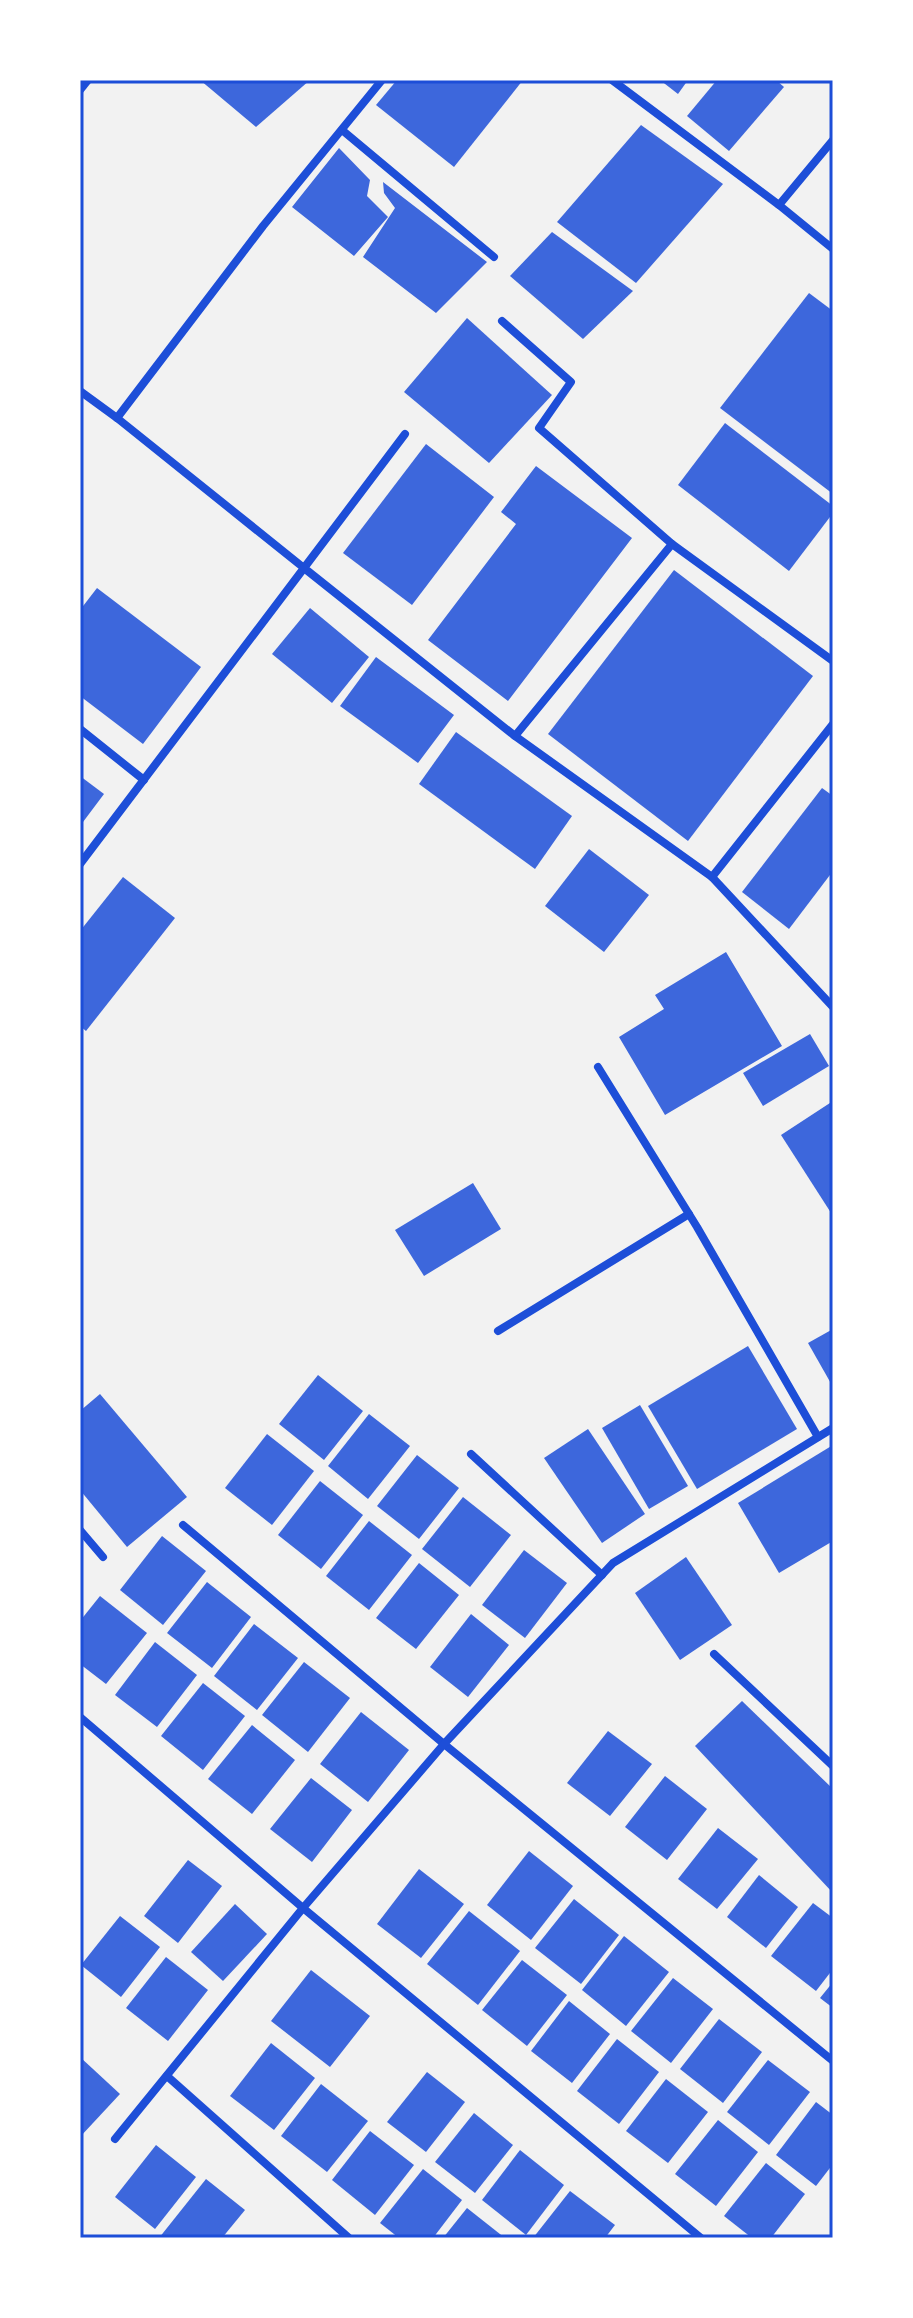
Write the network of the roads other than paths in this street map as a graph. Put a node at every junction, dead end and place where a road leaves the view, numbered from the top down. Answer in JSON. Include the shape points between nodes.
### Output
{"nodes":[{"id":1,"x":88,"y":80,"type":"edge"},
{"id":2,"x":382,"y":80,"type":"edge"},
{"id":3,"x":612,"y":80,"type":"edge"},
{"id":4,"x":80,"y":90,"type":"edge"},
{"id":5,"x":342,"y":130,"type":"junction"},
{"id":6,"x":833,"y":140,"type":"edge"},
{"id":7,"x":779,"y":205,"type":"junction"},
{"id":8,"x":833,"y":249,"type":"edge"},
{"id":9,"x":494,"y":257,"type":"dead end"},
{"id":10,"x":502,"y":321,"type":"dead end"},
{"id":11,"x":80,"y":391,"type":"edge"},
{"id":12,"x":117,"y":418,"type":"junction"},
{"id":13,"x":405,"y":434,"type":"dead end"},
{"id":14,"x":672,"y":544,"type":"junction"},
{"id":15,"x":304,"y":568,"type":"junction"},
{"id":16,"x":833,"y":661,"type":"edge"},
{"id":17,"x":833,"y":724,"type":"edge"},
{"id":18,"x":80,"y":729,"type":"edge"},
{"id":19,"x":515,"y":736,"type":"junction"},
{"id":20,"x":144,"y":780,"type":"junction"},
{"id":21,"x":80,"y":864,"type":"edge"},
{"id":22,"x":712,"y":877,"type":"junction"},
{"id":23,"x":833,"y":1007,"type":"edge"},
{"id":24,"x":598,"y":1067,"type":"dead end"},
{"id":25,"x":689,"y":1214,"type":"junction"},
{"id":26,"x":498,"y":1331,"type":"dead end"},
{"id":27,"x":833,"y":1428,"type":"edge"},
{"id":28,"x":818,"y":1437,"type":"junction"},
{"id":29,"x":471,"y":1454,"type":"dead end"},
{"id":30,"x":183,"y":1525,"type":"dead end"},
{"id":31,"x":80,"y":1530,"type":"edge"},
{"id":32,"x":103,"y":1557,"type":"dead end"},
{"id":33,"x":602,"y":1575,"type":"junction"},
{"id":34,"x":714,"y":1654,"type":"dead end"},
{"id":35,"x":80,"y":1717,"type":"edge"},
{"id":36,"x":444,"y":1744,"type":"junction"},
{"id":37,"x":833,"y":1766,"type":"edge"},
{"id":38,"x":303,"y":1908,"type":"junction"},
{"id":39,"x":833,"y":2061,"type":"edge"},
{"id":40,"x":167,"y":2076,"type":"junction"},
{"id":41,"x":115,"y":2139,"type":"dead end"},
{"id":42,"x":349,"y":2238,"type":"edge"},
{"id":43,"x":701,"y":2238,"type":"edge"}],
"edges":[{"from":1,"to":4,"type":"street"},
{"from":2,"to":5,"type":"street"},
{"from":3,"to":7,"type":"street"},
{"from":5,"to":9,"type":"street"},
{"from":5,"to":12,"type":"street"},
{"from":6,"to":7,"type":"street"},
{"from":7,"to":8,"type":"street"},
{"from":10,"to":14,"type":"street","via":[[571,382],[539,428]]},
{"from":11,"to":12,"type":"street"},
{"from":12,"to":15,"type":"street"},
{"from":13,"to":15,"type":"street"},
{"from":14,"to":16,"type":"street"},
{"from":14,"to":19,"type":"street"},
{"from":15,"to":19,"type":"street"},
{"from":15,"to":20,"type":"street"},
{"from":17,"to":22,"type":"street"},
{"from":18,"to":20,"type":"street"},
{"from":19,"to":22,"type":"street"},
{"from":20,"to":21,"type":"street"},
{"from":22,"to":23,"type":"street"},
{"from":24,"to":25,"type":"street"},
{"from":25,"to":26,"type":"street"},
{"from":25,"to":28,"type":"street"},
{"from":27,"to":28,"type":"street"},
{"from":28,"to":33,"type":"street","via":[[613,1563]]},
{"from":29,"to":33,"type":"street"},
{"from":30,"to":36,"type":"street"},
{"from":31,"to":32,"type":"street"},
{"from":33,"to":36,"type":"street"},
{"from":34,"to":37,"type":"street"},
{"from":35,"to":38,"type":"street"},
{"from":36,"to":38,"type":"street"},
{"from":36,"to":39,"type":"street"},
{"from":38,"to":40,"type":"street"},
{"from":38,"to":43,"type":"street"},
{"from":40,"to":41,"type":"street"},
{"from":40,"to":42,"type":"street"}]}
